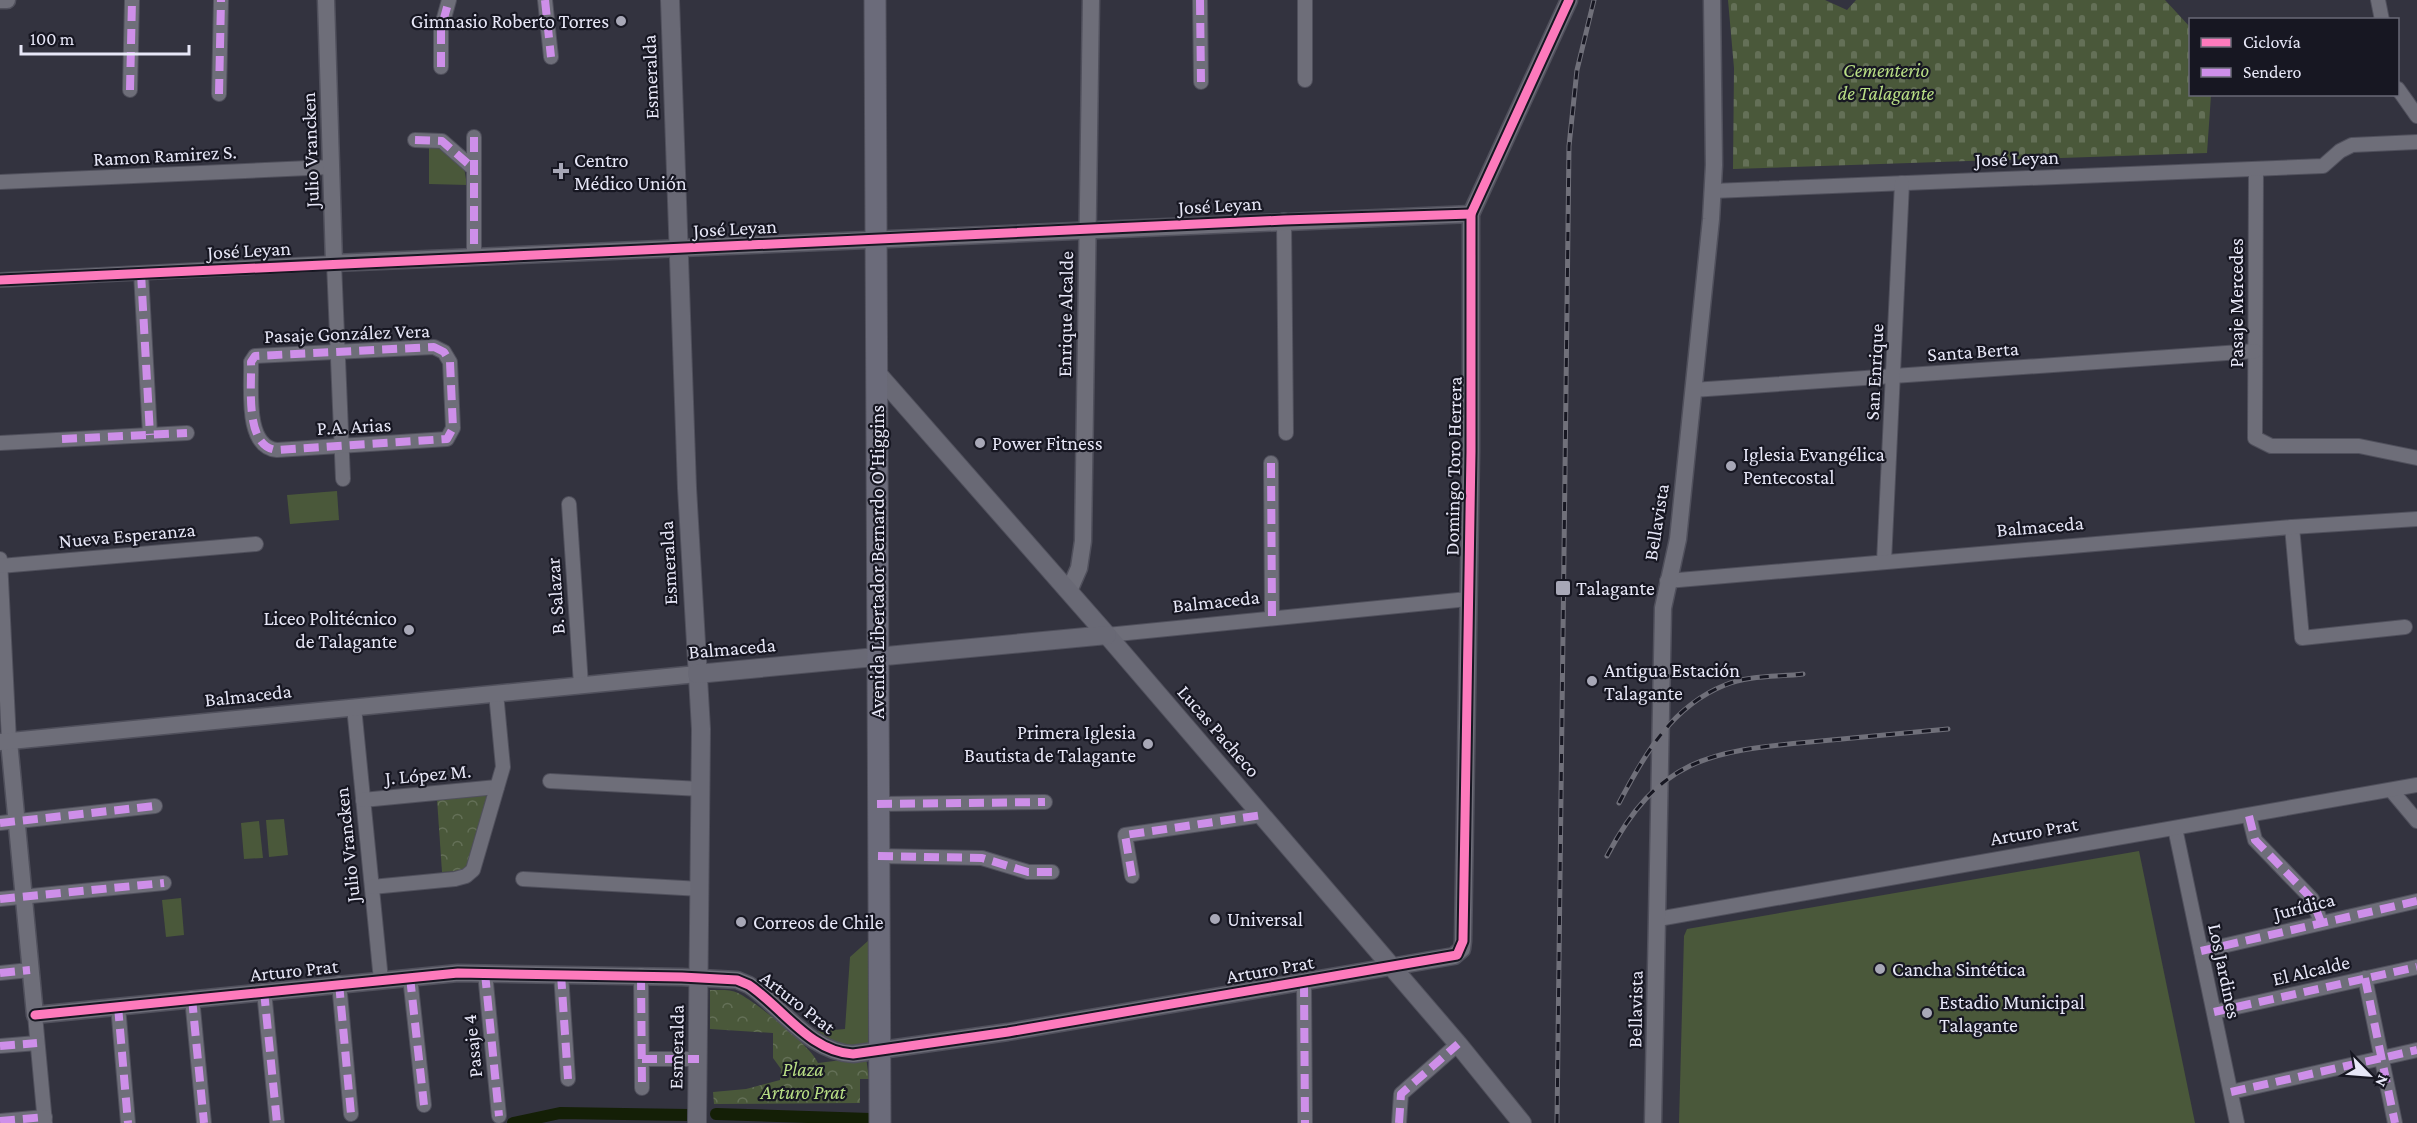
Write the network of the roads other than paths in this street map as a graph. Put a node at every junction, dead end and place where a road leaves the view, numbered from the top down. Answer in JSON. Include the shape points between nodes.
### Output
{"nodes":[{"id":1,"x":0,"y":0,"type":"edge"},
{"id":2,"x":7,"y":0,"type":"edge"},
{"id":3,"x":132,"y":0,"type":"edge"},
{"id":4,"x":221,"y":0,"type":"edge"},
{"id":5,"x":326,"y":0,"type":"edge"},
{"id":6,"x":449,"y":0,"type":"edge"},
{"id":7,"x":545,"y":0,"type":"edge"},
{"id":8,"x":670,"y":0,"type":"edge"},
{"id":9,"x":875,"y":0,"type":"edge"},
{"id":10,"x":1091,"y":0,"type":"edge"},
{"id":11,"x":1200,"y":0,"type":"edge"},
{"id":12,"x":1305,"y":0,"type":"edge"},
{"id":13,"x":1569,"y":0,"type":"edge"},
{"id":14,"x":1712,"y":0,"type":"edge"},
{"id":15,"x":2378,"y":0,"type":"edge"},
{"id":16,"x":2382,"y":18,"type":"edge"},
{"id":17,"x":551,"y":57,"type":"dead end"},
{"id":18,"x":441,"y":67,"type":"dead end"},
{"id":19,"x":1305,"y":80,"type":"dead end"},
{"id":20,"x":1202,"y":82,"type":"dead end"},
{"id":21,"x":130,"y":90,"type":"dead end"},
{"id":22,"x":2399,"y":92,"type":"edge"},
{"id":23,"x":219,"y":94,"type":"dead end"},
{"id":24,"x":2417,"y":116,"type":"edge"},
{"id":25,"x":474,"y":137,"type":"dead end"},
{"id":26,"x":415,"y":140,"type":"dead end"},
{"id":27,"x":2417,"y":142,"type":"edge"},
{"id":28,"x":331,"y":167,"type":"junction"},
{"id":29,"x":474,"y":169,"type":"junction"},
{"id":30,"x":2256,"y":169,"type":"junction"},
{"id":31,"x":0,"y":182,"type":"edge"},
{"id":32,"x":1902,"y":183,"type":"junction"},
{"id":33,"x":1713,"y":191,"type":"junction"},
{"id":34,"x":1471,"y":214,"type":"junction"},
{"id":35,"x":1284,"y":220,"type":"junction"},
{"id":36,"x":1088,"y":229,"type":"junction"},
{"id":37,"x":876,"y":240,"type":"junction"},
{"id":38,"x":679,"y":249,"type":"junction"},
{"id":39,"x":474,"y":257,"type":"junction"},
{"id":40,"x":334,"y":263,"type":"junction"},
{"id":41,"x":141,"y":273,"type":"junction"},
{"id":42,"x":0,"y":280,"type":"edge"},
{"id":43,"x":338,"y":351,"type":"junction"},
{"id":44,"x":2255,"y":351,"type":"junction"},
{"id":45,"x":876,"y":372,"type":"junction"},
{"id":46,"x":1893,"y":376,"type":"junction"},
{"id":47,"x":1693,"y":390,"type":"junction"},
{"id":48,"x":187,"y":433,"type":"dead end"},
{"id":49,"x":1286,"y":433,"type":"dead end"},
{"id":50,"x":150,"y":435,"type":"junction"},
{"id":51,"x":450,"y":436,"type":"joint"},
{"id":52,"x":0,"y":443,"type":"edge"},
{"id":53,"x":261,"y":444,"type":"joint"},
{"id":54,"x":342,"y":446,"type":"junction"},
{"id":55,"x":2417,"y":458,"type":"edge"},
{"id":56,"x":1270,"y":463,"type":"dead end"},
{"id":57,"x":343,"y":479,"type":"dead end"},
{"id":58,"x":569,"y":504,"type":"dead end"},
{"id":59,"x":2417,"y":519,"type":"edge"},
{"id":60,"x":2292,"y":527,"type":"junction"},
{"id":61,"x":256,"y":544,"type":"dead end"},
{"id":62,"x":0,"y":559,"type":"edge"},
{"id":63,"x":1884,"y":562,"type":"junction"},
{"id":64,"x":0,"y":566,"type":"edge"},
{"id":65,"x":1667,"y":581,"type":"junction"},
{"id":66,"x":1069,"y":591,"type":"junction"},
{"id":67,"x":1468,"y":599,"type":"junction"},
{"id":68,"x":1272,"y":618,"type":"junction"},
{"id":69,"x":2405,"y":627,"type":"dead end"},
{"id":70,"x":1107,"y":635,"type":"junction"},
{"id":71,"x":876,"y":657,"type":"junction"},
{"id":72,"x":697,"y":674,"type":"junction"},
{"id":73,"x":581,"y":685,"type":"junction"},
{"id":74,"x":496,"y":693,"type":"junction"},
{"id":75,"x":354,"y":707,"type":"junction"},
{"id":76,"x":4,"y":741,"type":"edge"},
{"id":77,"x":550,"y":781,"type":"dead end"},
{"id":78,"x":2417,"y":786,"type":"edge"},
{"id":79,"x":497,"y":787,"type":"junction"},
{"id":80,"x":701,"y":789,"type":"junction"},
{"id":81,"x":2391,"y":790,"type":"junction"},
{"id":82,"x":363,"y":800,"type":"junction"},
{"id":83,"x":1045,"y":802,"type":"dead end"},
{"id":84,"x":878,"y":804,"type":"junction"},
{"id":85,"x":155,"y":806,"type":"dead end"},
{"id":86,"x":1262,"y":815,"type":"junction"},
{"id":87,"x":2249,"y":816,"type":"junction"},
{"id":88,"x":2417,"y":821,"type":"edge"},
{"id":89,"x":8,"y":822,"type":"edge"},
{"id":90,"x":2175,"y":828,"type":"junction"},
{"id":91,"x":878,"y":856,"type":"junction"},
{"id":92,"x":1052,"y":872,"type":"dead end"},
{"id":93,"x":1132,"y":876,"type":"dead end"},
{"id":94,"x":523,"y":879,"type":"dead end"},
{"id":95,"x":164,"y":882,"type":"dead end"},
{"id":96,"x":372,"y":887,"type":"junction"},
{"id":97,"x":700,"y":889,"type":"junction"},
{"id":98,"x":24,"y":896,"type":"junction"},
{"id":99,"x":0,"y":899,"type":"edge"},
{"id":100,"x":2417,"y":901,"type":"edge"},
{"id":101,"x":1658,"y":919,"type":"junction"},
{"id":102,"x":2321,"y":922,"type":"junction"},
{"id":103,"x":2201,"y":951,"type":"junction"},
{"id":104,"x":1460,"y":952,"type":"joint"},
{"id":105,"x":1391,"y":967,"type":"junction"},
{"id":106,"x":2417,"y":967,"type":"edge"},
{"id":107,"x":30,"y":970,"type":"junction"},
{"id":108,"x":0,"y":973,"type":"edge"},
{"id":109,"x":485,"y":973,"type":"junction"},
{"id":110,"x":561,"y":974,"type":"junction"},
{"id":111,"x":641,"y":975,"type":"junction"},
{"id":112,"x":410,"y":977,"type":"junction"},
{"id":113,"x":699,"y":978,"type":"junction"},
{"id":114,"x":2365,"y":978,"type":"junction"},
{"id":115,"x":381,"y":980,"type":"junction"},
{"id":116,"x":1304,"y":982,"type":"junction"},
{"id":117,"x":339,"y":983,"type":"junction"},
{"id":118,"x":264,"y":991,"type":"junction"},
{"id":119,"x":192,"y":998,"type":"junction"},
{"id":120,"x":118,"y":1006,"type":"junction"},
{"id":121,"x":2214,"y":1012,"type":"junction"},
{"id":122,"x":34,"y":1015,"type":"junction"},
{"id":123,"x":37,"y":1043,"type":"junction"},
{"id":124,"x":1458,"y":1044,"type":"junction"},
{"id":125,"x":0,"y":1046,"type":"edge"},
{"id":126,"x":2417,"y":1050,"type":"edge"},
{"id":127,"x":879,"y":1052,"type":"junction"},
{"id":128,"x":2381,"y":1057,"type":"junction"},
{"id":129,"x":642,"y":1059,"type":"junction"},
{"id":130,"x":699,"y":1059,"type":"junction"},
{"id":131,"x":568,"y":1078,"type":"dead end"},
{"id":132,"x":642,"y":1088,"type":"dead end"},
{"id":133,"x":2231,"y":1092,"type":"junction"},
{"id":134,"x":424,"y":1105,"type":"dead end"},
{"id":135,"x":351,"y":1114,"type":"dead end"},
{"id":136,"x":499,"y":1116,"type":"dead end"},
{"id":137,"x":45,"y":1120,"type":"edge"},
{"id":138,"x":0,"y":1121,"type":"edge"},
{"id":139,"x":128,"y":1123,"type":"edge"},
{"id":140,"x":204,"y":1123,"type":"edge"},
{"id":141,"x":277,"y":1123,"type":"edge"},
{"id":142,"x":697,"y":1123,"type":"edge"},
{"id":143,"x":880,"y":1123,"type":"edge"},
{"id":144,"x":1305,"y":1123,"type":"edge"},
{"id":145,"x":1399,"y":1123,"type":"edge"},
{"id":146,"x":1522,"y":1123,"type":"edge"},
{"id":147,"x":1653,"y":1123,"type":"edge"},
{"id":148,"x":2237,"y":1123,"type":"edge"},
{"id":149,"x":2395,"y":1123,"type":"edge"}],
"edges":[{"from":1,"to":2,"type":"street"},
{"from":3,"to":21,"type":"street"},
{"from":4,"to":23,"type":"street"},
{"from":5,"to":28,"type":"street","name":"Julio Vrancken"},
{"from":6,"to":18,"type":"street","via":[[441,29]]},
{"from":7,"to":17,"type":"street"},
{"from":8,"to":38,"type":"main road","name":"Esmeralda"},
{"from":9,"to":37,"type":"main road","name":"Avenida Libertador Bernardo O'Higgins"},
{"from":10,"to":36,"type":"street","name":"Enrique Alcalde"},
{"from":11,"to":20,"type":"street"},
{"from":12,"to":19,"type":"street"},
{"from":13,"to":34,"type":"street","name":"Domingo Toro Herrera"},
{"from":14,"to":33,"type":"street","name":"Bellavista"},
{"from":15,"to":16,"type":"street"},
{"from":22,"to":24,"type":"street"},
{"from":25,"to":29,"type":"street"},
{"from":26,"to":29,"type":"street","via":[[442,141]]},
{"from":27,"to":30,"type":"street","name":"José Leyan","via":[[2352,146],[2323,166]]},
{"from":28,"to":31,"type":"street","name":"Ramon Ramirez S."},
{"from":28,"to":40,"type":"street","name":"Julio Vrancken"},
{"from":29,"to":39,"type":"street"},
{"from":30,"to":32,"type":"street","name":"José Leyan"},
{"from":30,"to":44,"type":"street","name":"Pasaje Mercedes"},
{"from":32,"to":33,"type":"street","name":"José Leyan"},
{"from":32,"to":46,"type":"street","name":"San Enrique"},
{"from":33,"to":47,"type":"street","name":"Bellavista"},
{"from":34,"to":35,"type":"street","name":"José Leyan"},
{"from":34,"to":67,"type":"street","name":"Domingo Toro Herrera"},
{"from":35,"to":36,"type":"street","name":"José Leyan"},
{"from":35,"to":49,"type":"street"},
{"from":36,"to":37,"type":"street","name":"José Leyan"},
{"from":36,"to":66,"type":"street","name":"Enrique Alcalde","via":[[1083,541],[1079,568]]},
{"from":37,"to":38,"type":"street","name":"José Leyan"},
{"from":37,"to":45,"type":"main road","name":"Avenida Libertador Bernardo O'Higgins"},
{"from":38,"to":39,"type":"street","name":"José Leyan"},
{"from":38,"to":72,"type":"main road","name":"Esmeralda"},
{"from":39,"to":40,"type":"street","name":"José Leyan"},
{"from":40,"to":41,"type":"street","name":"José Leyan"},
{"from":40,"to":43,"type":"street","name":"Julio Vrancken"},
{"from":41,"to":42,"type":"street","name":"José Leyan"},
{"from":41,"to":50,"type":"street"},
{"from":43,"to":51,"type":"street","name":"Pasaje González Vera","via":[[434,348],[444,352],[450,362]]},
{"from":43,"to":53,"type":"street","name":"Pasaje González Vera","via":[[253,358],[254,426]]},
{"from":43,"to":54,"type":"street","name":"Julio Vrancken"},
{"from":44,"to":46,"type":"street","name":"Santa Berta"},
{"from":44,"to":55,"type":"street","name":"Pasaje Mercedes","via":[[2255,438],[2271,446],[2359,446]]},
{"from":45,"to":66,"type":"main road","name":"Lucas Pacheco"},
{"from":45,"to":71,"type":"main road","name":"Avenida Libertador Bernardo O'Higgins"},
{"from":46,"to":47,"type":"street","name":"Santa Berta"},
{"from":46,"to":63,"type":"street","name":"San Enrique"},
{"from":47,"to":65,"type":"street","name":"Bellavista","via":[[1678,539]]},
{"from":48,"to":50,"type":"street"},
{"from":50,"to":52,"type":"street"},
{"from":51,"to":54,"type":"street","name":"P.A. Arias","via":[[440,441]]},
{"from":53,"to":54,"type":"street","name":"P.A. Arias","via":[[277,450]]},
{"from":54,"to":57,"type":"street","name":"Julio Vrancken"},
{"from":56,"to":68,"type":"street"},
{"from":58,"to":73,"type":"street","name":"B. Salazar"},
{"from":59,"to":60,"type":"street","name":"Balmaceda"},
{"from":60,"to":63,"type":"street","name":"Balmaceda"},
{"from":60,"to":69,"type":"street","via":[[2302,638]]},
{"from":61,"to":64,"type":"street","name":"Nueva Esperanza"},
{"from":62,"to":64,"type":"street"},
{"from":63,"to":65,"type":"street","name":"Balmaceda"},
{"from":64,"to":76,"type":"street"},
{"from":65,"to":101,"type":"street","name":"Bellavista","via":[[1663,608]]},
{"from":66,"to":70,"type":"main road","name":"Lucas Pacheco"},
{"from":67,"to":68,"type":"street","name":"Balmaceda"},
{"from":67,"to":104,"type":"street","name":"Domingo Toro Herrera"},
{"from":68,"to":70,"type":"street","name":"Balmaceda"},
{"from":70,"to":71,"type":"main road","name":"Balmaceda"},
{"from":70,"to":86,"type":"main road","name":"Lucas Pacheco"},
{"from":71,"to":72,"type":"main road","name":"Balmaceda"},
{"from":71,"to":84,"type":"main road","name":"Avenida Libertador Bernardo O'Higgins"},
{"from":72,"to":73,"type":"street","name":"Balmaceda"},
{"from":72,"to":80,"type":"main road","name":"Esmeralda"},
{"from":73,"to":74,"type":"street","name":"Balmaceda"},
{"from":74,"to":75,"type":"street","name":"Balmaceda"},
{"from":74,"to":79,"type":"street","via":[[504,753]]},
{"from":75,"to":76,"type":"street","name":"Balmaceda"},
{"from":75,"to":82,"type":"street","name":"Julio Vrancken"},
{"from":76,"to":89,"type":"street"},
{"from":77,"to":80,"type":"street"},
{"from":78,"to":81,"type":"street","name":"Arturo Prat"},
{"from":79,"to":82,"type":"street","name":"J. López M."},
{"from":79,"to":96,"type":"street","via":[[477,862],[470,873],[455,879]]},
{"from":80,"to":97,"type":"main road","name":"Esmeralda"},
{"from":81,"to":87,"type":"street","name":"Arturo Prat"},
{"from":81,"to":88,"type":"street"},
{"from":82,"to":96,"type":"street","name":"Julio Vrancken"},
{"from":83,"to":84,"type":"street"},
{"from":84,"to":91,"type":"main road","name":"Avenida Libertador Bernardo O'Higgins"},
{"from":85,"to":89,"type":"street"},
{"from":86,"to":93,"type":"street","via":[[1125,835]]},
{"from":86,"to":105,"type":"main road","name":"Lucas Pacheco"},
{"from":87,"to":90,"type":"street","name":"Arturo Prat"},
{"from":87,"to":102,"type":"street","via":[[2255,840],[2312,899]]},
{"from":89,"to":98,"type":"street"},
{"from":90,"to":101,"type":"street","name":"Arturo Prat"},
{"from":90,"to":103,"type":"street","name":"Los Jardines"},
{"from":91,"to":92,"type":"street","via":[[981,858],[1028,872]]},
{"from":91,"to":127,"type":"main road","name":"Avenida Libertador Bernardo O'Higgins"},
{"from":94,"to":97,"type":"street"},
{"from":95,"to":98,"type":"street"},
{"from":96,"to":115,"type":"street","name":"Julio Vrancken"},
{"from":97,"to":113,"type":"main road","name":"Esmeralda"},
{"from":98,"to":99,"type":"street"},
{"from":98,"to":107,"type":"street"},
{"from":100,"to":102,"type":"street","name":"Jurídica"},
{"from":101,"to":147,"type":"street","name":"Bellavista"},
{"from":102,"to":103,"type":"street","name":"Jurídica"},
{"from":103,"to":121,"type":"street","name":"Los Jardines"},
{"from":104,"to":105,"type":"street","name":"Arturo Prat"},
{"from":105,"to":116,"type":"street","name":"Arturo Prat"},
{"from":105,"to":124,"type":"main road","name":"Lucas Pacheco"},
{"from":106,"to":114,"type":"street","name":"El Alcalde"},
{"from":107,"to":108,"type":"street"},
{"from":107,"to":122,"type":"street"},
{"from":109,"to":110,"type":"street","name":"Arturo Prat"},
{"from":109,"to":112,"type":"street","name":"Arturo Prat"},
{"from":109,"to":136,"type":"street","name":"Pasaje 4"},
{"from":110,"to":111,"type":"street","name":"Arturo Prat"},
{"from":110,"to":131,"type":"street"},
{"from":111,"to":113,"type":"street","name":"Arturo Prat"},
{"from":111,"to":129,"type":"street"},
{"from":112,"to":115,"type":"street","name":"Arturo Prat"},
{"from":112,"to":134,"type":"street"},
{"from":113,"to":127,"type":"street","name":"Arturo Prat","via":[[737,980],[749,985],[831,1050],[853,1054]]},
{"from":113,"to":130,"type":"main road","name":"Esmeralda"},
{"from":114,"to":121,"type":"street","name":"El Alcalde"},
{"from":114,"to":128,"type":"street"},
{"from":115,"to":117,"type":"street","name":"Arturo Prat"},
{"from":116,"to":127,"type":"street","name":"Arturo Prat"},
{"from":116,"to":144,"type":"street"},
{"from":117,"to":118,"type":"street","name":"Arturo Prat"},
{"from":117,"to":135,"type":"street"},
{"from":118,"to":119,"type":"street","name":"Arturo Prat"},
{"from":118,"to":141,"type":"street"},
{"from":119,"to":120,"type":"street","name":"Arturo Prat"},
{"from":119,"to":140,"type":"street"},
{"from":120,"to":122,"type":"street","name":"Arturo Prat"},
{"from":120,"to":139,"type":"street"},
{"from":121,"to":133,"type":"street","name":"Los Jardines"},
{"from":122,"to":123,"type":"street"},
{"from":123,"to":125,"type":"street"},
{"from":123,"to":137,"type":"street"},
{"from":124,"to":145,"type":"street","via":[[1401,1094]]},
{"from":124,"to":146,"type":"main road","name":"Lucas Pacheco"},
{"from":126,"to":128,"type":"street"},
{"from":127,"to":143,"type":"main road","name":"Avenida Libertador Bernardo O'Higgins"},
{"from":128,"to":133,"type":"street"},
{"from":128,"to":149,"type":"street"},
{"from":129,"to":130,"type":"street"},
{"from":129,"to":132,"type":"street"},
{"from":130,"to":142,"type":"main road","name":"Esmeralda"},
{"from":133,"to":148,"type":"street","name":"Los Jardines"},
{"from":137,"to":138,"type":"street"}]}
